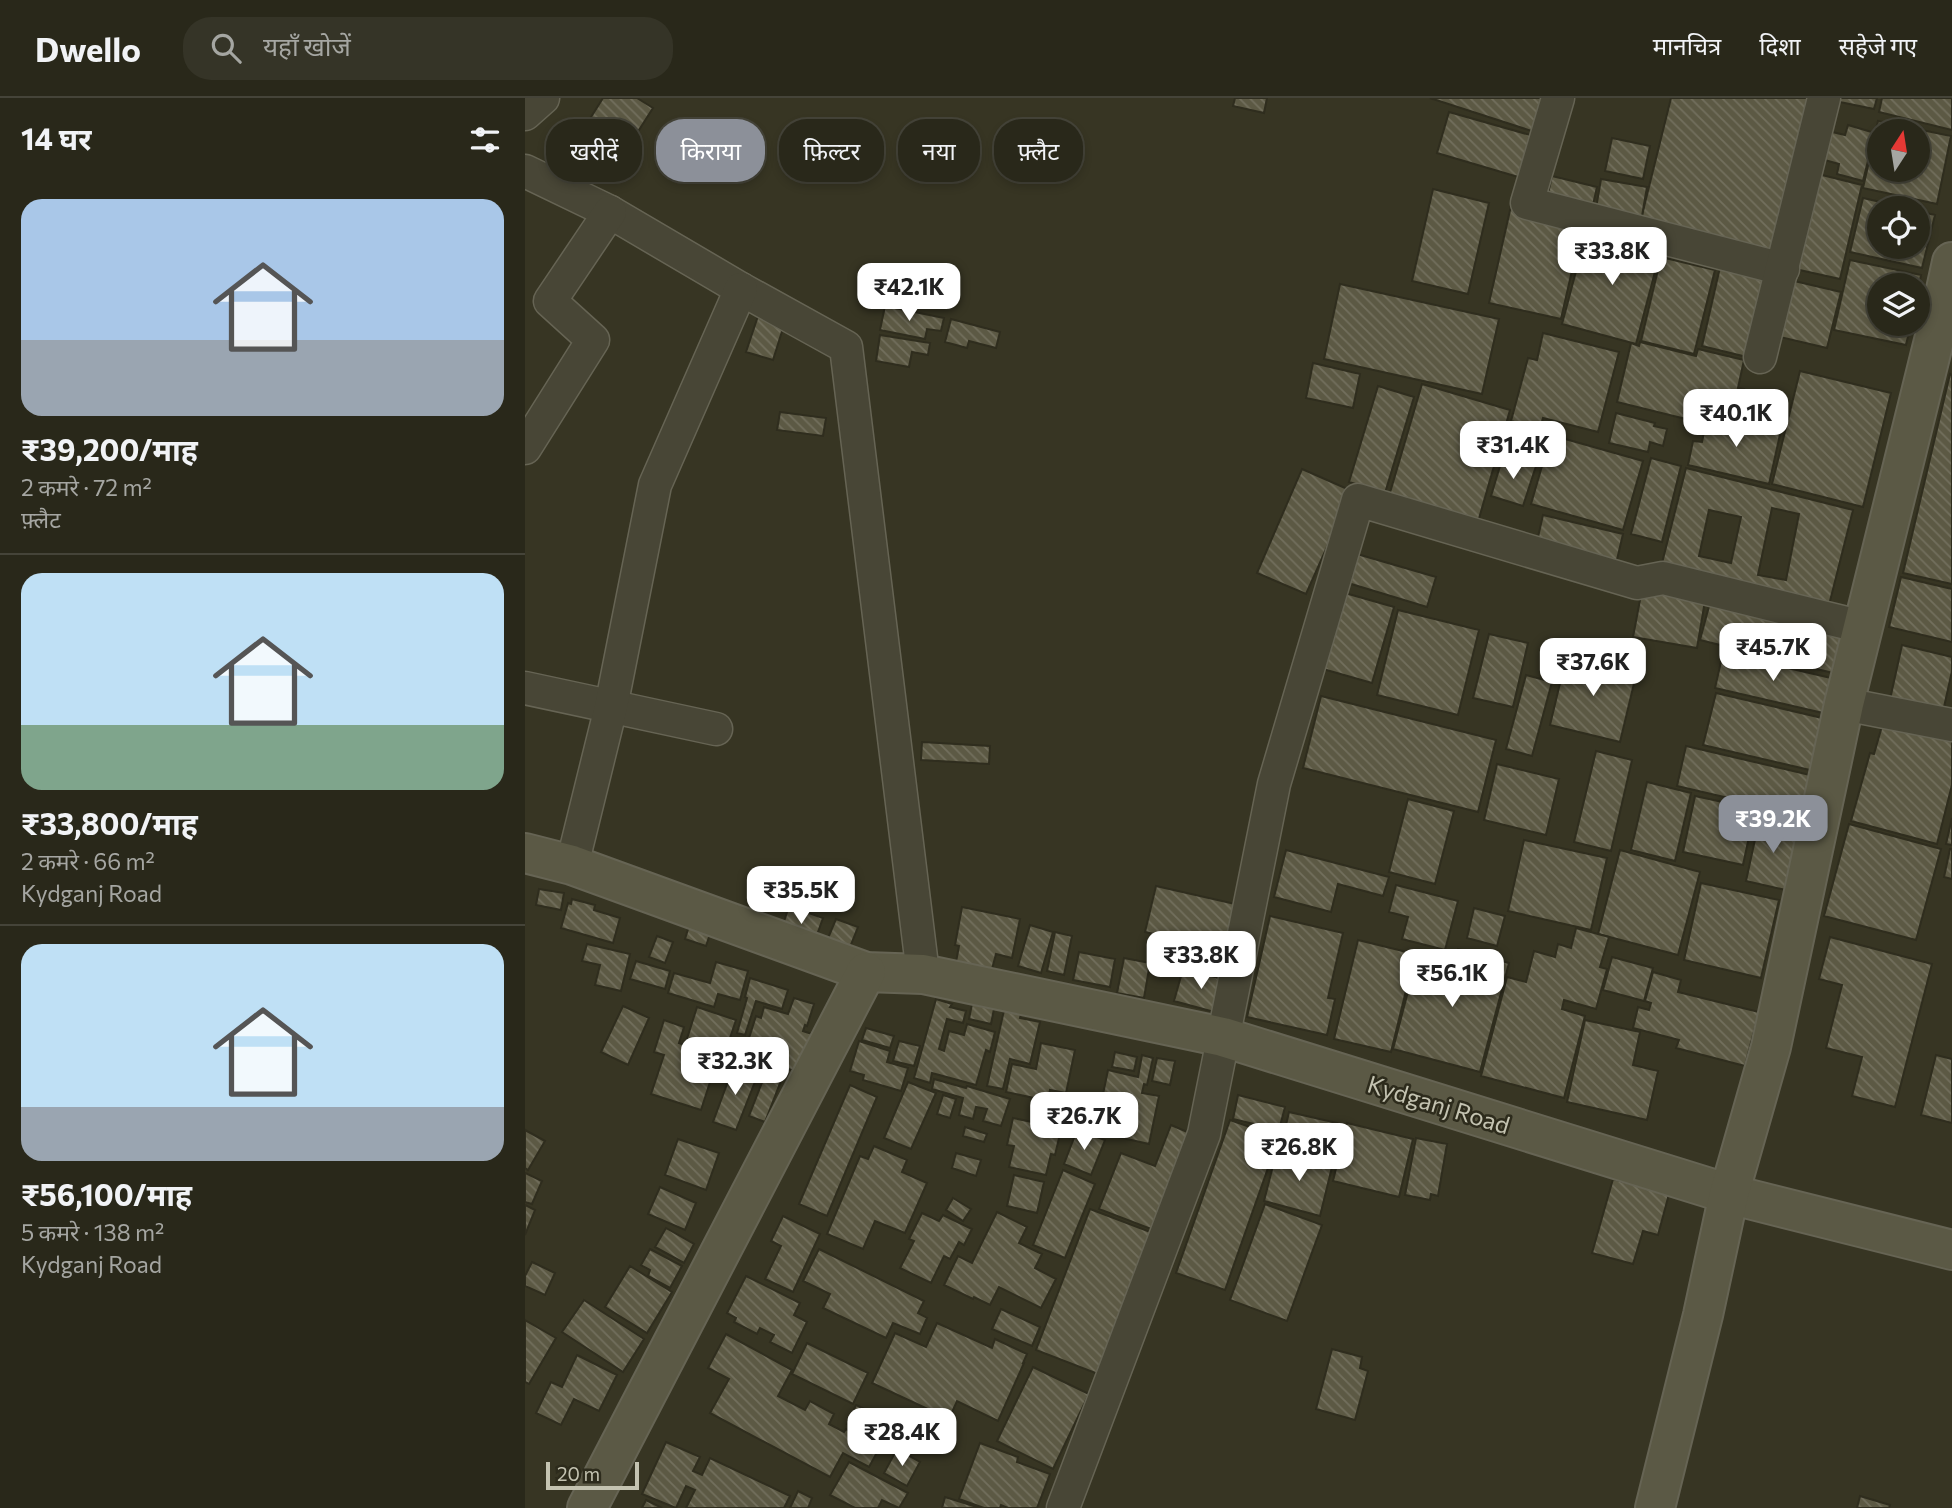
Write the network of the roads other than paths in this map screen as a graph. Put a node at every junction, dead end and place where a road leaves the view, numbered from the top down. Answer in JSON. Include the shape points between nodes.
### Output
{"nodes":[{"id":1,"x":543,"y":98,"type":"edge"},
{"id":2,"x":1558,"y":98,"type":"edge"},
{"id":3,"x":1824,"y":98,"type":"edge"},
{"id":4,"x":525,"y":114,"type":"edge"},
{"id":5,"x":525,"y":171,"type":"edge"},
{"id":6,"x":610,"y":212,"type":"junction"},
{"id":7,"x":1952,"y":262,"type":"edge"},
{"id":8,"x":1783,"y":269,"type":"junction"},
{"id":9,"x":741,"y":289,"type":"junction"},
{"id":10,"x":1947,"y":309,"type":"edge"},
{"id":11,"x":1760,"y":357,"type":"dead end"},
{"id":12,"x":525,"y":448,"type":"edge"},
{"id":13,"x":1863,"y":627,"type":"junction"},
{"id":14,"x":525,"y":688,"type":"edge"},
{"id":15,"x":1844,"y":705,"type":"junction"},
{"id":16,"x":611,"y":707,"type":"junction"},
{"id":17,"x":1952,"y":725,"type":"edge"},
{"id":18,"x":716,"y":729,"type":"dead end"},
{"id":19,"x":525,"y":853,"type":"edge"},
{"id":20,"x":572,"y":865,"type":"junction"},
{"id":21,"x":866,"y":972,"type":"junction"},
{"id":22,"x":923,"y":974,"type":"junction"},
{"id":23,"x":1223,"y":1037,"type":"junction"},
{"id":24,"x":1729,"y":1194,"type":"junction"},
{"id":25,"x":1952,"y":1251,"type":"edge"},
{"id":26,"x":587,"y":1508,"type":"edge"},
{"id":27,"x":1063,"y":1508,"type":"edge"},
{"id":28,"x":1655,"y":1508,"type":"edge"}],
"edges":[{"from":1,"to":4,"type":"street"},
{"from":2,"to":8,"type":"street","via":[[1527,203]]},
{"from":3,"to":8,"type":"street"},
{"from":5,"to":6,"type":"street"},
{"from":6,"to":9,"type":"street"},
{"from":6,"to":12,"type":"street","via":[[550,301],[593,340]]},
{"from":7,"to":10,"type":"main road"},
{"from":8,"to":11,"type":"street"},
{"from":9,"to":16,"type":"street","via":[[655,485]]},
{"from":9,"to":22,"type":"street","via":[[845,347]]},
{"from":10,"to":13,"type":"main road"},
{"from":13,"to":15,"type":"main road"},
{"from":13,"to":23,"type":"street","via":[[1663,578],[1637,583],[1357,500],[1274,784]]},
{"from":14,"to":16,"type":"street"},
{"from":15,"to":17,"type":"street"},
{"from":15,"to":24,"type":"main road","via":[[1771,1046]]},
{"from":16,"to":18,"type":"street"},
{"from":16,"to":20,"type":"street"},
{"from":19,"to":20,"type":"main road","name":"Kydganj Road"},
{"from":20,"to":21,"type":"main road","name":"Kydganj Road"},
{"from":21,"to":22,"type":"main road","name":"Kydganj Road"},
{"from":21,"to":26,"type":"main road"},
{"from":22,"to":23,"type":"main road","name":"Kydganj Road"},
{"from":23,"to":24,"type":"main road","name":"Kydganj Road"},
{"from":23,"to":27,"type":"street","via":[[1203,1134]]},
{"from":24,"to":25,"type":"main road","name":"Kydganj Road"},
{"from":24,"to":28,"type":"main road"}]}
